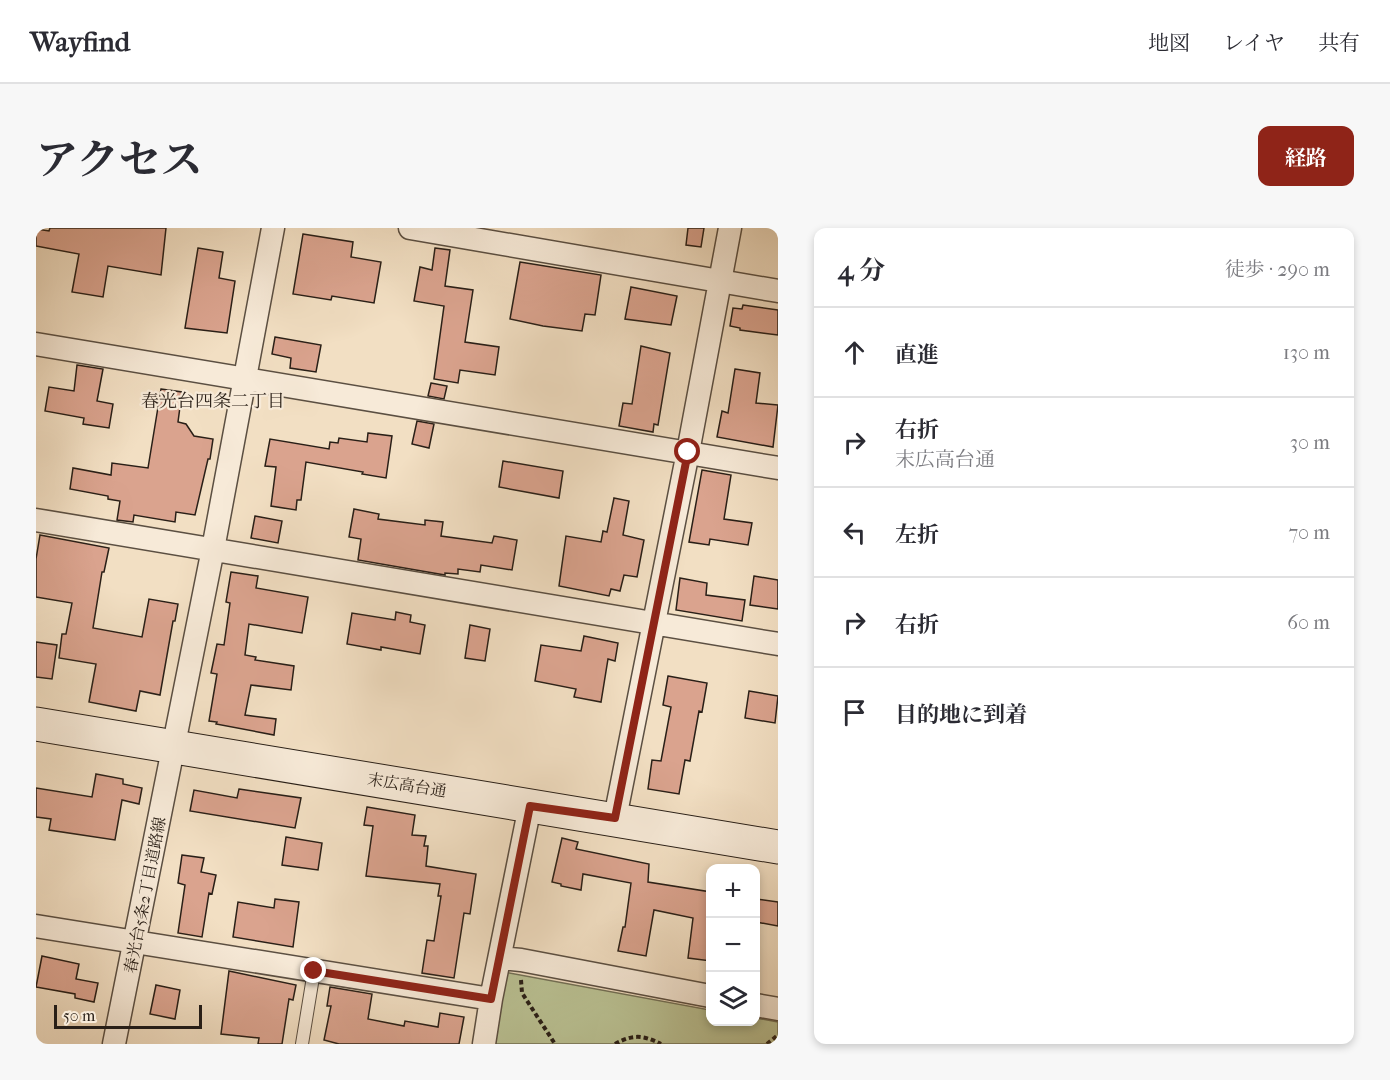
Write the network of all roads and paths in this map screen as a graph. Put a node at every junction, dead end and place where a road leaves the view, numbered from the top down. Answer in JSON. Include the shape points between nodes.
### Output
{"nodes":[{"id":1,"x":273,"y":228,"type":"edge"},
{"id":2,"x":410,"y":228,"type":"edge"},
{"id":3,"x":730,"y":228,"type":"edge"},
{"id":4,"x":720,"y":281,"type":"junction"},
{"id":5,"x":778,"y":291,"type":"edge"},
{"id":6,"x":36,"y":344,"type":"edge"},
{"id":7,"x":244,"y":379,"type":"junction"},
{"id":8,"x":688,"y":452,"type":"junction"},
{"id":9,"x":778,"y":468,"type":"edge"},
{"id":10,"x":36,"y":520,"type":"edge"},
{"id":11,"x":213,"y":549,"type":"junction"},
{"id":12,"x":653,"y":622,"type":"junction"},
{"id":13,"x":778,"y":644,"type":"edge"},
{"id":14,"x":36,"y":724,"type":"edge"},
{"id":15,"x":174,"y":747,"type":"junction"},
{"id":16,"x":530,"y":806,"type":"junction"},
{"id":17,"x":615,"y":818,"type":"junction"},
{"id":18,"x":778,"y":847,"type":"edge"},
{"id":19,"x":36,"y":926,"type":"edge"},
{"id":20,"x":135,"y":942,"type":"junction"},
{"id":21,"x":510,"y":959,"type":"junction"},
{"id":22,"x":314,"y":971,"type":"junction"},
{"id":23,"x":706,"y":995,"type":"edge"},
{"id":24,"x":491,"y":999,"type":"junction"},
{"id":25,"x":760,"y":1006,"type":"edge"},
{"id":26,"x":778,"y":1009,"type":"edge"},
{"id":27,"x":778,"y":1035,"type":"edge"},
{"id":28,"x":114,"y":1044,"type":"edge"},
{"id":29,"x":302,"y":1044,"type":"edge"},
{"id":30,"x":484,"y":1044,"type":"edge"},
{"id":31,"x":555,"y":1044,"type":"edge"},
{"id":32,"x":615,"y":1044,"type":"edge"},
{"id":33,"x":661,"y":1044,"type":"edge"},
{"id":34,"x":767,"y":1044,"type":"edge"}],
"edges":[{"from":1,"to":7,"type":"street","name":"春光台5条2丁目道路線"},
{"from":2,"to":4,"type":"street"},
{"from":3,"to":4,"type":"street"},
{"from":4,"to":5,"type":"street"},
{"from":4,"to":8,"type":"street"},
{"from":6,"to":7,"type":"street"},
{"from":7,"to":8,"type":"street"},
{"from":7,"to":11,"type":"street","name":"春光台5条2丁目道路線"},
{"from":8,"to":9,"type":"street"},
{"from":8,"to":12,"type":"street"},
{"from":10,"to":11,"type":"street"},
{"from":11,"to":12,"type":"street"},
{"from":11,"to":15,"type":"street","name":"春光台5条2丁目道路線"},
{"from":12,"to":13,"type":"street"},
{"from":12,"to":17,"type":"street"},
{"from":14,"to":15,"type":"street","name":"末広高台通"},
{"from":15,"to":16,"type":"street","name":"末広高台通"},
{"from":15,"to":20,"type":"street","name":"春光台5条2丁目道路線"},
{"from":16,"to":17,"type":"street","name":"末広高台通"},
{"from":16,"to":21,"type":"street"},
{"from":17,"to":18,"type":"street","name":"末広高台通"},
{"from":19,"to":20,"type":"street"},
{"from":20,"to":22,"type":"street"},
{"from":20,"to":28,"type":"street","name":"春光台5条2丁目道路線"},
{"from":21,"to":23,"type":"street"},
{"from":21,"to":24,"type":"street"},
{"from":21,"to":31,"type":"path","via":[[522,993]]},
{"from":22,"to":24,"type":"street"},
{"from":22,"to":29,"type":"lane"},
{"from":24,"to":30,"type":"street"},
{"from":25,"to":26,"type":"street"},
{"from":27,"to":34,"type":"path"},
{"from":32,"to":33,"type":"path","via":[[629,1036]]}]}
